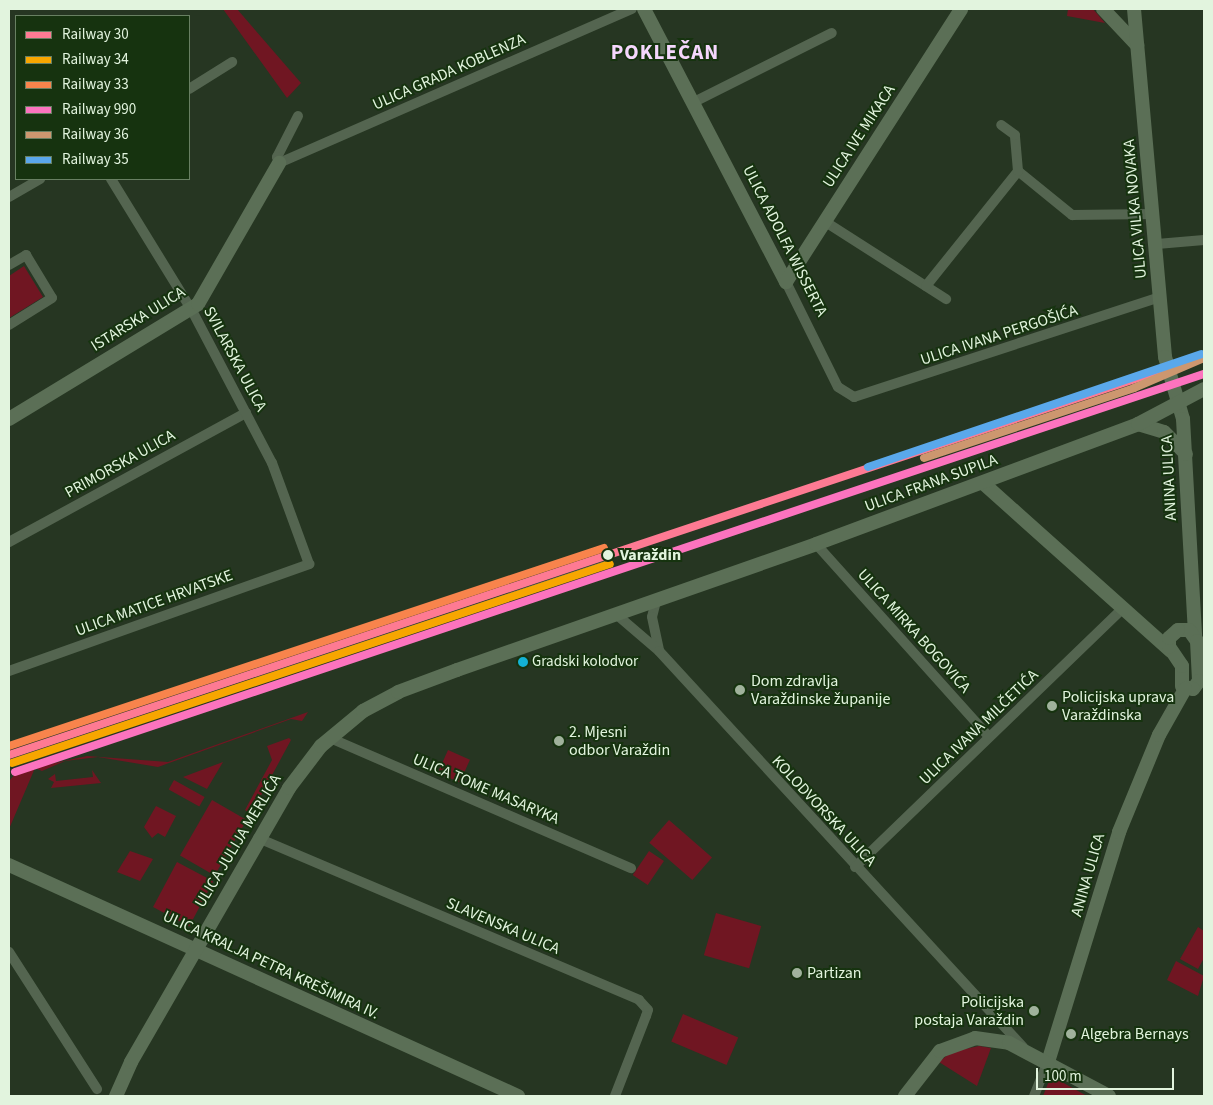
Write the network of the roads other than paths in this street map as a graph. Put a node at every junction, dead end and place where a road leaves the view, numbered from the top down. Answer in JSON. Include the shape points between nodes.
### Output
{"nodes":[{"id":1,"x":632,"y":9,"type":"edge"},
{"id":2,"x":644,"y":9,"type":"edge"},
{"id":3,"x":961,"y":9,"type":"edge"},
{"id":4,"x":1103,"y":9,"type":"edge"},
{"id":5,"x":1134,"y":9,"type":"edge"},
{"id":6,"x":832,"y":33,"type":"dead end"},
{"id":7,"x":1137,"y":45,"type":"junction"},
{"id":8,"x":232,"y":62,"type":"dead end"},
{"id":9,"x":190,"y":88,"type":"edge"},
{"id":10,"x":694,"y":102,"type":"junction"},
{"id":11,"x":298,"y":116,"type":"dead end"},
{"id":12,"x":1001,"y":125,"type":"dead end"},
{"id":13,"x":279,"y":163,"type":"junction"},
{"id":14,"x":1018,"y":171,"type":"junction"},
{"id":15,"x":38,"y":180,"type":"edge"},
{"id":16,"x":112,"y":180,"type":"edge"},
{"id":17,"x":9,"y":197,"type":"edge"},
{"id":18,"x":1154,"y":214,"type":"junction"},
{"id":19,"x":824,"y":221,"type":"junction"},
{"id":20,"x":1204,"y":240,"type":"edge"},
{"id":21,"x":1157,"y":244,"type":"junction"},
{"id":22,"x":9,"y":265,"type":"edge"},
{"id":23,"x":786,"y":282,"type":"junction"},
{"id":24,"x":926,"y":286,"type":"junction"},
{"id":25,"x":1160,"y":297,"type":"junction"},
{"id":26,"x":946,"y":298,"type":"dead end"},
{"id":27,"x":192,"y":309,"type":"junction"},
{"id":28,"x":9,"y":325,"type":"edge"},
{"id":29,"x":1204,"y":389,"type":"edge"},
{"id":30,"x":846,"y":394,"type":"joint"},
{"id":31,"x":1180,"y":404,"type":"junction"},
{"id":32,"x":246,"y":413,"type":"junction"},
{"id":33,"x":9,"y":418,"type":"edge"},
{"id":34,"x":1138,"y":424,"type":"junction"},
{"id":35,"x":1186,"y":454,"type":"junction"},
{"id":36,"x":983,"y":483,"type":"junction"},
{"id":37,"x":9,"y":542,"type":"edge"},
{"id":38,"x":816,"y":544,"type":"junction"},
{"id":39,"x":309,"y":564,"type":"joint"},
{"id":40,"x":656,"y":601,"type":"junction"},
{"id":41,"x":1123,"y":608,"type":"junction"},
{"id":42,"x":1192,"y":612,"type":"junction"},
{"id":43,"x":617,"y":615,"type":"junction"},
{"id":44,"x":1176,"y":632,"type":"junction"},
{"id":45,"x":1153,"y":635,"type":"junction"},
{"id":46,"x":1195,"y":637,"type":"junction"},
{"id":47,"x":659,"y":651,"type":"junction"},
{"id":48,"x":1171,"y":651,"type":"junction"},
{"id":49,"x":9,"y":671,"type":"edge"},
{"id":50,"x":1194,"y":687,"type":"edge"},
{"id":51,"x":989,"y":737,"type":"junction"},
{"id":52,"x":330,"y":738,"type":"junction"},
{"id":53,"x":258,"y":838,"type":"junction"},
{"id":54,"x":9,"y":865,"type":"edge"},
{"id":55,"x":631,"y":868,"type":"dead end"},
{"id":56,"x":855,"y":868,"type":"junction"},
{"id":57,"x":196,"y":950,"type":"junction"},
{"id":58,"x":9,"y":952,"type":"edge"},
{"id":59,"x":1029,"y":1052,"type":"junction"},
{"id":60,"x":1048,"y":1062,"type":"junction"},
{"id":61,"x":97,"y":1089,"type":"dead end"},
{"id":62,"x":116,"y":1096,"type":"edge"},
{"id":63,"x":518,"y":1096,"type":"edge"},
{"id":64,"x":615,"y":1096,"type":"edge"},
{"id":65,"x":905,"y":1096,"type":"edge"},
{"id":66,"x":1034,"y":1096,"type":"edge"},
{"id":67,"x":1109,"y":1096,"type":"edge"}],
"edges":[{"from":1,"to":13,"type":"street","name":"ULICA GRADA KOBLENZA"},
{"from":2,"to":10,"type":"main road","name":"ULICA ADOLFA WISSERTA"},
{"from":3,"to":19,"type":"main road","name":"ULICA IVE MIKACA"},
{"from":4,"to":7,"type":"main road"},
{"from":5,"to":7,"type":"main road","name":"ULICA VILKA NOVAKA"},
{"from":6,"to":10,"type":"street"},
{"from":7,"to":18,"type":"main road","name":"ULICA VILKA NOVAKA"},
{"from":8,"to":9,"type":"street"},
{"from":10,"to":23,"type":"main road","name":"ULICA ADOLFA WISSERTA"},
{"from":11,"to":13,"type":"street","via":[[277,157]]},
{"from":12,"to":14,"type":"street","via":[[1015,135]]},
{"from":13,"to":27,"type":"main road","name":"ISTARSKA ULICA","via":[[198,304]]},
{"from":14,"to":18,"type":"street","via":[[1072,215]]},
{"from":14,"to":24,"type":"street"},
{"from":15,"to":17,"type":"street"},
{"from":16,"to":27,"type":"street","name":"SVILARSKA ULICA"},
{"from":18,"to":21,"type":"main road","name":"ULICA VILKA NOVAKA"},
{"from":19,"to":23,"type":"main road","name":"ULICA IVE MIKACA"},
{"from":19,"to":24,"type":"street"},
{"from":20,"to":21,"type":"street"},
{"from":21,"to":25,"type":"main road","name":"ULICA VILKA NOVAKA"},
{"from":22,"to":28,"type":"street","via":[[26,255],[52,298]]},
{"from":23,"to":30,"type":"street","name":"ULICA ADOLFA WISSERTA"},
{"from":24,"to":26,"type":"street"},
{"from":25,"to":30,"type":"street","name":"ULICA IVANA PERGOŠIĆA","via":[[863,395]]},
{"from":25,"to":31,"type":"main road","name":"ULICA VILKA NOVAKA","via":[[1165,357]]},
{"from":27,"to":32,"type":"street","name":"SVILARSKA ULICA"},
{"from":27,"to":33,"type":"main road","name":"ISTARSKA ULICA"},
{"from":29,"to":31,"type":"main road","name":"ULICA FRANA SUPILA"},
{"from":31,"to":34,"type":"main road","name":"ULICA FRANA SUPILA"},
{"from":31,"to":35,"type":"main road","name":"ANINA ULICA"},
{"from":32,"to":37,"type":"street","name":"PRIMORSKA ULICA"},
{"from":32,"to":39,"type":"street","name":"SVILARSKA ULICA","via":[[272,463]]},
{"from":34,"to":35,"type":"main road","via":[[1164,432]]},
{"from":34,"to":36,"type":"main road","name":"ULICA FRANA SUPILA"},
{"from":35,"to":42,"type":"main road","name":"ANINA ULICA"},
{"from":36,"to":38,"type":"main road","name":"ULICA FRANA SUPILA"},
{"from":36,"to":41,"type":"main road"},
{"from":38,"to":40,"type":"main road","name":"ULICA FRANA SUPILA"},
{"from":38,"to":51,"type":"street","name":"ULICA MIRKA BOGOVIĆA"},
{"from":39,"to":49,"type":"street","name":"ULICA MATICE HRVATSKE"},
{"from":40,"to":43,"type":"main road","name":"ULICA FRANA SUPILA"},
{"from":40,"to":47,"type":"street","via":[[652,625]]},
{"from":41,"to":45,"type":"main road"},
{"from":41,"to":51,"type":"street","name":"ULICA IVANA MILČETIĆA"},
{"from":42,"to":44,"type":"main road"},
{"from":42,"to":46,"type":"main road","name":"ANINA ULICA"},
{"from":43,"to":47,"type":"street","name":"KOLODVORSKA ULICA"},
{"from":43,"to":52,"type":"main road","name":"ULICA JULIJA MERLIĆA","via":[[386,698]]},
{"from":44,"to":45,"type":"main road"},
{"from":44,"to":46,"type":"main road"},
{"from":44,"to":48,"type":"main road"},
{"from":45,"to":48,"type":"main road"},
{"from":46,"to":50,"type":"main road","name":"ANINA ULICA"},
{"from":47,"to":56,"type":"street","name":"KOLODVORSKA ULICA"},
{"from":48,"to":50,"type":"main road"},
{"from":50,"to":60,"type":"main road","name":"ANINA ULICA","via":[[1175,702],[1119,832]]},
{"from":51,"to":56,"type":"street","name":"ULICA IVANA MILČETIĆA"},
{"from":52,"to":53,"type":"main road","name":"ULICA JULIJA MERLIĆA","via":[[301,771]]},
{"from":52,"to":55,"type":"street","name":"ULICA TOME MASARYKA"},
{"from":53,"to":57,"type":"main road","name":"ULICA JULIJA MERLIĆA"},
{"from":53,"to":64,"type":"street","name":"SLAVENSKA ULICA","via":[[639,1000],[648,1010]]},
{"from":54,"to":57,"type":"main road","name":"ULICA KRALJA PETRA KREŠIMIRA IV."},
{"from":56,"to":59,"type":"street","name":"KOLODVORSKA ULICA","via":[[967,991]]},
{"from":57,"to":62,"type":"main road","name":"ULICA JULIJA MERLIĆA"},
{"from":57,"to":63,"type":"main road","name":"ULICA KRALJA PETRA KREŠIMIRA IV."},
{"from":58,"to":61,"type":"street"},
{"from":59,"to":60,"type":"main road"},
{"from":59,"to":65,"type":"main road","via":[[988,1038],[957,1041],[930,1059]]},
{"from":60,"to":66,"type":"street"},
{"from":60,"to":67,"type":"main road"}]}
